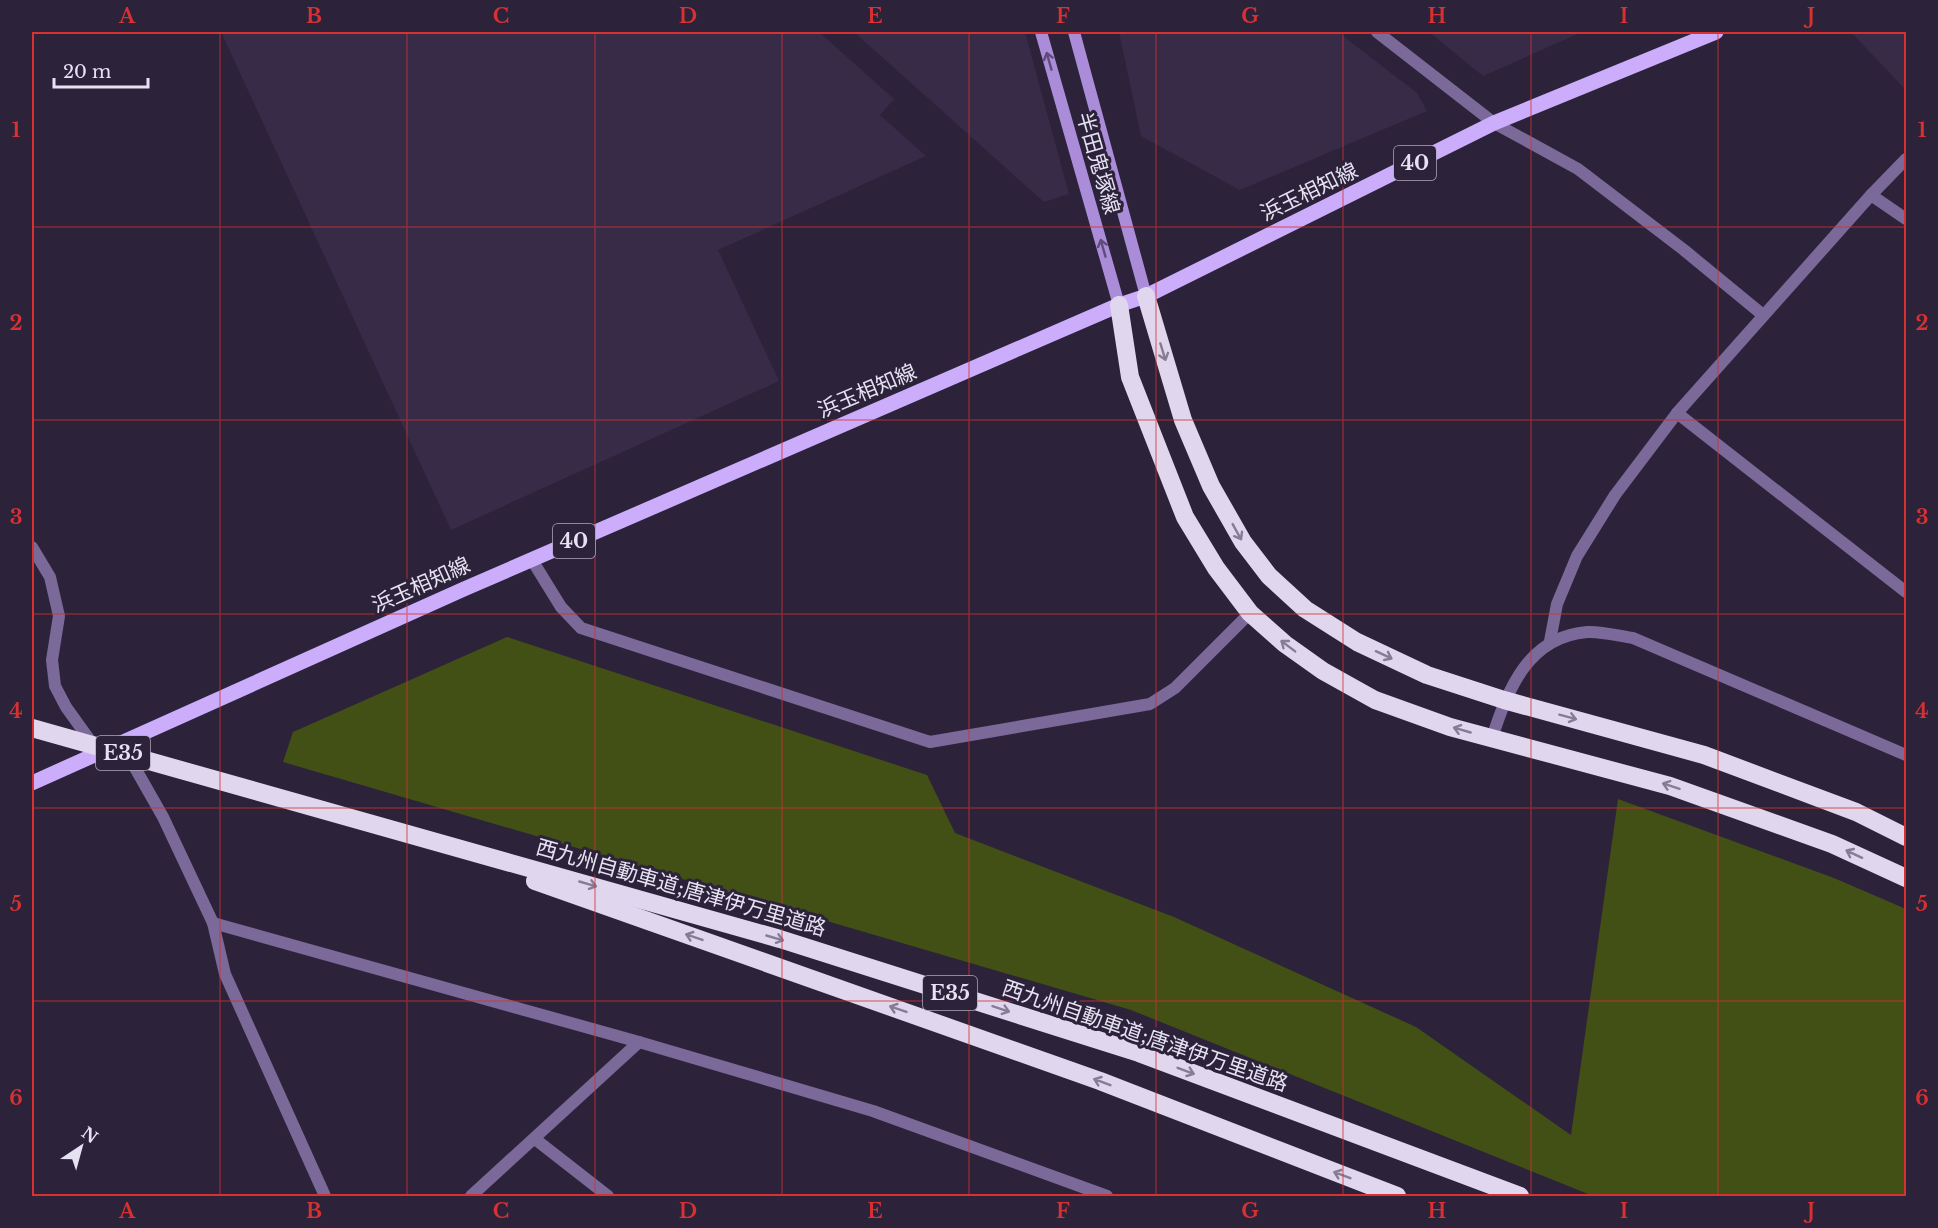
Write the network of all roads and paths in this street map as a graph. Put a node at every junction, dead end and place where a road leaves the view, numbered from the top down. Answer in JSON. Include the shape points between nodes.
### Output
{"nodes":[{"id":1,"x":1041,"y":32,"type":"edge"},
{"id":2,"x":1074,"y":32,"type":"edge"},
{"id":3,"x":1377,"y":32,"type":"edge"},
{"id":4,"x":1716,"y":32,"type":"edge"},
{"id":5,"x":1494,"y":123,"type":"junction"},
{"id":6,"x":1906,"y":159,"type":"edge"},
{"id":7,"x":1871,"y":195,"type":"junction"},
{"id":8,"x":1906,"y":219,"type":"edge"},
{"id":9,"x":1146,"y":296,"type":"junction"},
{"id":10,"x":1119,"y":304,"type":"junction"},
{"id":11,"x":1763,"y":315,"type":"junction"},
{"id":12,"x":1677,"y":413,"type":"junction"},
{"id":13,"x":32,"y":547,"type":"edge"},
{"id":14,"x":532,"y":560,"type":"junction"},
{"id":15,"x":1906,"y":592,"type":"edge"},
{"id":16,"x":1250,"y":613,"type":"junction"},
{"id":17,"x":1550,"y":641,"type":"junction"},
{"id":18,"x":1504,"y":700,"type":"junction"},
{"id":19,"x":32,"y":728,"type":"edge"},
{"id":20,"x":1492,"y":738,"type":"junction"},
{"id":21,"x":121,"y":742,"type":"junction"},
{"id":22,"x":98,"y":752,"type":"junction"},
{"id":23,"x":1906,"y":755,"type":"edge"},
{"id":24,"x":32,"y":783,"type":"edge"},
{"id":25,"x":370,"y":823,"type":"junction"},
{"id":26,"x":1906,"y":837,"type":"edge"},
{"id":27,"x":1906,"y":878,"type":"edge"},
{"id":28,"x":213,"y":923,"type":"junction"},
{"id":29,"x":639,"y":1042,"type":"junction"},
{"id":30,"x":535,"y":1139,"type":"junction"},
{"id":31,"x":325,"y":1197,"type":"edge"},
{"id":32,"x":471,"y":1197,"type":"edge"},
{"id":33,"x":608,"y":1197,"type":"edge"},
{"id":34,"x":1107,"y":1197,"type":"edge"},
{"id":35,"x":1396,"y":1197,"type":"edge"},
{"id":36,"x":1520,"y":1197,"type":"edge"}],
"edges":[{"from":10,"to":1,"type":"main road","name":"半田鬼塚線","one_way":true},
{"from":2,"to":9,"type":"main road","name":"半田鬼塚線"},
{"from":3,"to":5,"type":"street"},
{"from":4,"to":5,"type":"main road","name":"浜玉相知線","number":"40"},
{"from":5,"to":9,"type":"main road","name":"浜玉相知線","number":"40"},
{"from":5,"to":11,"type":"street","via":[[1578,169]]},
{"from":6,"to":7,"type":"street"},
{"from":7,"to":8,"type":"street"},
{"from":7,"to":11,"type":"street"},
{"from":9,"to":10,"type":"main road","name":"浜玉相知線","number":"40"},
{"from":9,"to":18,"type":"highway","one_way":true,"via":[[1183,420],[1211,486],[1243,542],[1269,576],[1305,609],[1356,642],[1427,675]]},
{"from":10,"to":14,"type":"main road","name":"浜玉相知線","number":"40"},
{"from":10,"to":16,"type":"highway","via":[[1130,377],[1185,517]]},
{"from":11,"to":12,"type":"street"},
{"from":12,"to":15,"type":"street"},
{"from":12,"to":17,"type":"street","via":[[1615,495],[1577,556],[1557,604]]},
{"from":13,"to":22,"type":"street","via":[[50,577],[59,616],[52,660],[55,686]]},
{"from":14,"to":16,"type":"street","via":[[561,608],[581,628],[930,742],[1150,704],[1175,688]]},
{"from":14,"to":21,"type":"main road","name":"浜玉相知線","number":"40"},
{"from":20,"to":16,"type":"highway","one_way":true,"via":[[1375,700],[1323,671]]},
{"from":17,"to":18,"type":"street","via":[[1525,665]]},
{"from":17,"to":23,"type":"street","via":[[1588,632],[1633,638]]},
{"from":18,"to":20,"type":"street"},
{"from":18,"to":26,"type":"highway","one_way":true,"via":[[1704,754],[1856,812]]},
{"from":19,"to":25,"type":"highway","name":"西九州自動車道;唐津伊万里道路","number":"E35"},
{"from":27,"to":20,"type":"highway","one_way":true,"via":[[1832,844],[1670,786]]},
{"from":21,"to":22,"type":"main road","name":"浜玉相知線","number":"40"},
{"from":21,"to":28,"type":"street","via":[[163,817]]},
{"from":22,"to":24,"type":"main road","name":"浜玉相知線","number":"40"},
{"from":35,"to":25,"type":"highway","name":"西九州自動車道;唐津伊万里道路","number":"E35","one_way":true,"via":[[1100,1081]]},
{"from":25,"to":36,"type":"highway","name":"西九州自動車道;唐津伊万里道路","number":"E35","one_way":true,"via":[[780,939],[1139,1053]]},
{"from":28,"to":29,"type":"street"},
{"from":28,"to":31,"type":"street","via":[[225,974]]},
{"from":29,"to":30,"type":"street"},
{"from":29,"to":34,"type":"street","via":[[873,1111]]},
{"from":30,"to":32,"type":"street"},
{"from":30,"to":33,"type":"street"}]}
